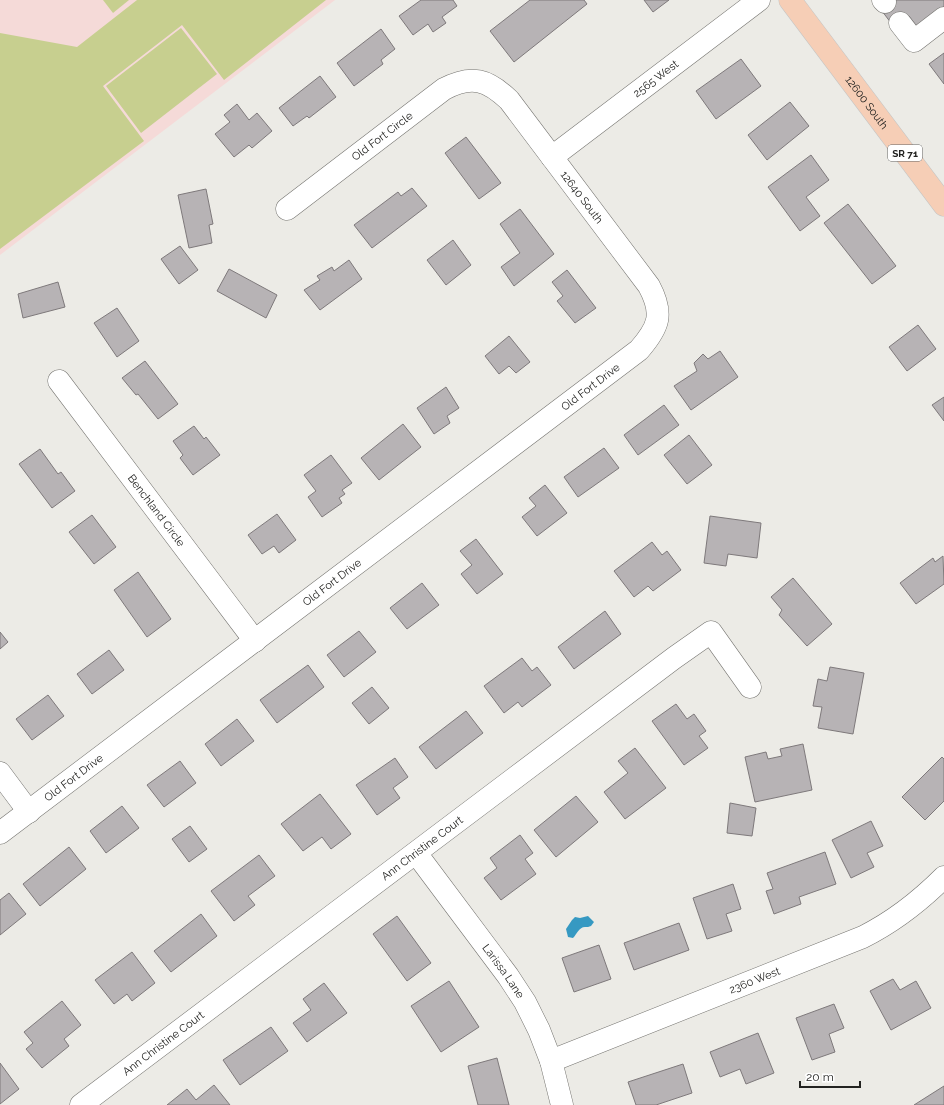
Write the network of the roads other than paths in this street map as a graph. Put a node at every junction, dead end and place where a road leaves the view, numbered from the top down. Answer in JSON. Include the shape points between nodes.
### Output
{"nodes":[{"id":1,"x":759,"y":0,"type":"edge"},
{"id":2,"x":790,"y":0,"type":"edge"},
{"id":3,"x":944,"y":18,"type":"edge"},
{"id":4,"x":903,"y":27,"type":"dead end"},
{"id":5,"x":485,"y":83,"type":"joint"},
{"id":6,"x":552,"y":158,"type":"junction"},
{"id":7,"x":944,"y":205,"type":"edge"},
{"id":8,"x":287,"y":209,"type":"dead end"},
{"id":9,"x":657,"y":325,"type":"joint"},
{"id":10,"x":59,"y":381,"type":"dead end"},
{"id":11,"x":255,"y":640,"type":"junction"},
{"id":12,"x":750,"y":687,"type":"dead end"},
{"id":13,"x":0,"y":773,"type":"edge"},
{"id":14,"x":29,"y":812,"type":"junction"},
{"id":15,"x":0,"y":833,"type":"edge"},
{"id":16,"x":416,"y":853,"type":"junction"},
{"id":17,"x":944,"y":876,"type":"edge"},
{"id":18,"x":551,"y":1061,"type":"junction"},
{"id":19,"x":81,"y":1105,"type":"edge"},
{"id":20,"x":562,"y":1105,"type":"edge"}],
"edges":[{"from":1,"to":6,"type":"street","name":"2565 West"},
{"from":2,"to":7,"type":"main road","name":"12600 South","number":"SR 71"},
{"from":3,"to":4,"type":"street","via":[[914,41]]},
{"from":5,"to":6,"type":"street","name":"12640 South","via":[[509,100]]},
{"from":5,"to":8,"type":"street","name":"Old Fort Circle","via":[[464,81],[444,89]]},
{"from":6,"to":9,"type":"street","name":"12640 South","via":[[649,286],[657,305]]},
{"from":9,"to":11,"type":"street","name":"Old Fort Drive","via":[[639,350]]},
{"from":10,"to":11,"type":"street","name":"Benchland Circle"},
{"from":11,"to":14,"type":"street","name":"Old Fort Drive"},
{"from":12,"to":16,"type":"street","name":"Ann Christine Court","via":[[711,632]]},
{"from":13,"to":14,"type":"street"},
{"from":14,"to":15,"type":"street","name":"Old Fort Drive"},
{"from":16,"to":18,"type":"street","name":"Larissa Lane","via":[[508,976],[532,1016]]},
{"from":16,"to":19,"type":"street","name":"Ann Christine Court"},
{"from":17,"to":18,"type":"street","name":"2360 West","via":[[914,905],[863,937]]},
{"from":18,"to":20,"type":"street","name":"Larissa Lane"}]}
